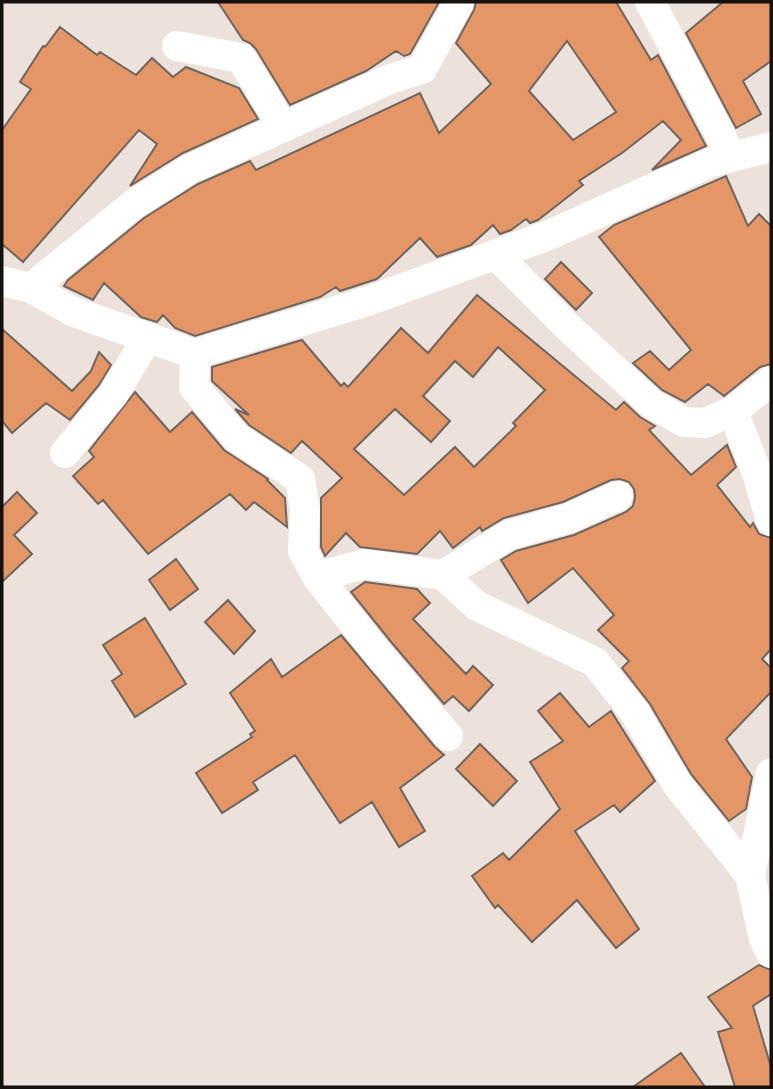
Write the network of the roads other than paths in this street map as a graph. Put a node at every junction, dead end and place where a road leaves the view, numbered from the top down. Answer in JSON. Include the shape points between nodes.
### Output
{"nodes":[{"id":1,"x":459,"y":2,"type":"edge"},
{"id":2,"x":650,"y":2,"type":"edge"},
{"id":3,"x":177,"y":46,"type":"dead end"},
{"id":4,"x":283,"y":127,"type":"junction"},
{"id":5,"x":771,"y":147,"type":"edge"},
{"id":6,"x":732,"y":157,"type":"junction"},
{"id":7,"x":496,"y":255,"type":"junction"},
{"id":8,"x":2,"y":281,"type":"edge"},
{"id":9,"x":31,"y":288,"type":"junction"},
{"id":10,"x":148,"y":337,"type":"junction"},
{"id":11,"x":195,"y":354,"type":"junction"},
{"id":12,"x":771,"y":382,"type":"edge"},
{"id":13,"x":733,"y":411,"type":"junction"},
{"id":14,"x":65,"y":453,"type":"dead end"},
{"id":15,"x":618,"y":496,"type":"dead end"},
{"id":16,"x":771,"y":521,"type":"edge"},
{"id":17,"x":443,"y":575,"type":"junction"},
{"id":18,"x":317,"y":577,"type":"junction"},
{"id":19,"x":448,"y":736,"type":"dead end"},
{"id":20,"x":771,"y":773,"type":"edge"},
{"id":21,"x":750,"y":875,"type":"junction"},
{"id":22,"x":771,"y":953,"type":"edge"}],
"edges":[{"from":1,"to":4,"type":"street","via":[[422,69]]},
{"from":2,"to":6,"type":"street"},
{"from":3,"to":4,"type":"street","via":[[241,58]]},
{"from":4,"to":9,"type":"street","via":[[190,169],[134,204]]},
{"from":5,"to":6,"type":"street"},
{"from":6,"to":7,"type":"street"},
{"from":7,"to":11,"type":"street","via":[[368,301]]},
{"from":7,"to":13,"type":"street","via":[[652,404],[684,422],[705,423]]},
{"from":8,"to":9,"type":"street"},
{"from":9,"to":10,"type":"street","via":[[74,312]]},
{"from":10,"to":11,"type":"street"},
{"from":10,"to":14,"type":"street","via":[[113,395]]},
{"from":11,"to":18,"type":"street","via":[[194,387],[237,438],[300,479],[305,510],[303,551]]},
{"from":12,"to":13,"type":"street"},
{"from":13,"to":16,"type":"street"},
{"from":15,"to":17,"type":"street","via":[[569,518],[509,535]]},
{"from":17,"to":18,"type":"street","via":[[364,564]]},
{"from":17,"to":21,"type":"street","via":[[477,606],[595,662],[635,713],[677,784]]},
{"from":18,"to":19,"type":"street"},
{"from":20,"to":21,"type":"street"},
{"from":21,"to":22,"type":"street"}]}
